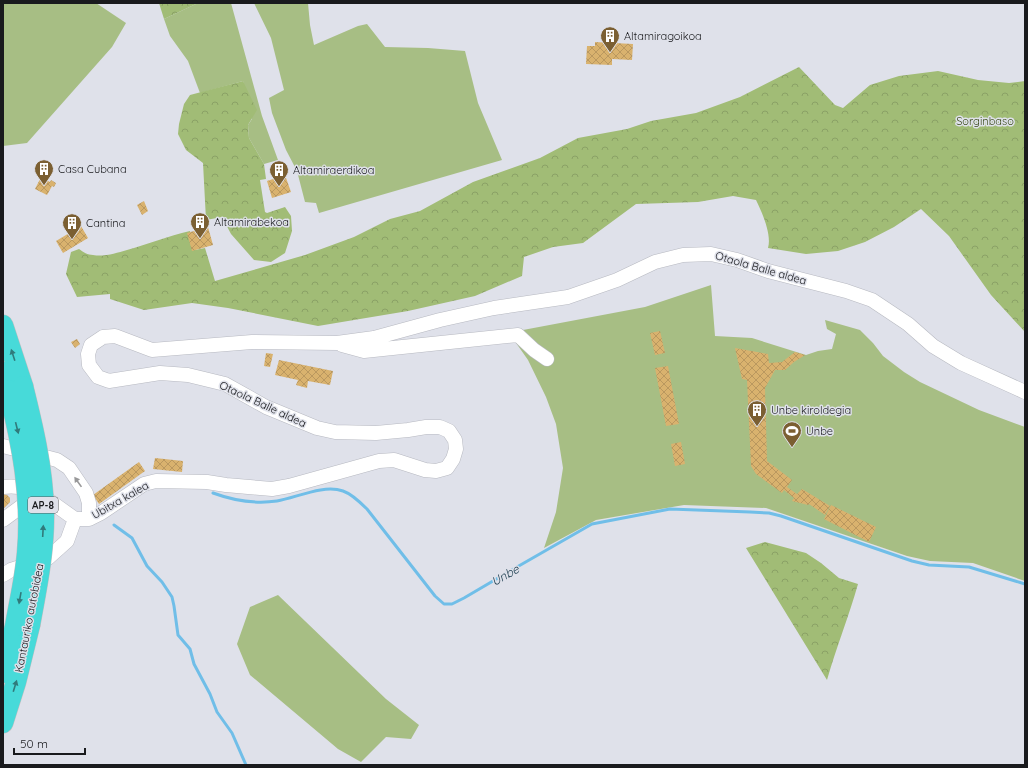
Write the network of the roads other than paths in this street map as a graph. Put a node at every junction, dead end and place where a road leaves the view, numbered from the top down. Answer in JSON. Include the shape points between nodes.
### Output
{"nodes":[{"id":1,"x":3,"y":325,"type":"edge"},
{"id":2,"x":337,"y":343,"type":"junction"},
{"id":3,"x":547,"y":359,"type":"dead end"},
{"id":4,"x":11,"y":382,"type":"edge"},
{"id":5,"x":1025,"y":392,"type":"edge"},
{"id":6,"x":3,"y":446,"type":"edge"},
{"id":7,"x":156,"y":481,"type":"joint"},
{"id":8,"x":3,"y":487,"type":"edge"},
{"id":9,"x":34,"y":496,"type":"junction"},
{"id":10,"x":82,"y":519,"type":"junction"},
{"id":11,"x":3,"y":520,"type":"edge"},
{"id":12,"x":3,"y":575,"type":"edge"},
{"id":13,"x":22,"y":626,"type":"junction"},
{"id":14,"x":3,"y":673,"type":"edge"},
{"id":15,"x":3,"y":723,"type":"edge"}],
"edges":[{"from":4,"to":1,"type":"highway","name":"Kantauriko autobidea","number":"AP-8","one_way":true},
{"from":2,"to":3,"type":"street","name":"Otaola Balle aldea","via":[[364,351],[518,335]]},
{"from":2,"to":5,"type":"street","name":"Otaola Balle aldea","via":[[374,338],[494,308],[568,297],[617,280],[655,262],[683,255],[712,254],[872,300],[908,324],[933,346],[961,363]]},
{"from":2,"to":7,"type":"street","name":"Otaola Balle aldea","via":[[252,342],[152,350],[115,336],[103,337],[91,345],[88,354],[89,365],[98,377],[109,381],[160,373],[188,375],[225,384],[302,423],[334,432],[376,433],[426,426],[440,427],[449,431],[455,440],[453,460],[446,468],[426,470],[394,460],[379,461],[289,486],[272,488],[207,482]]},
{"from":4,"to":13,"type":"highway","name":"Kantauriko autobidea","number":"AP-8","bridge":true,"via":[[26,470],[28,515]]},
{"from":10,"to":6,"type":"street","one_way":true,"via":[[89,503],[86,493],[69,468],[57,460]]},
{"from":7,"to":10,"type":"street","name":"Ubitxa kalea","via":[[144,484],[102,513]]},
{"from":8,"to":9,"type":"street","via":[[28,489]]},
{"from":9,"to":10,"type":"street","via":[[47,499]]},
{"from":9,"to":11,"type":"street"},
{"from":10,"to":12,"type":"street","via":[[67,540],[48,558]]},
{"from":13,"to":14,"type":"highway","name":"Kantauriko autobidea","number":"AP-8"},
{"from":15,"to":13,"type":"highway","name":"Kantauriko autobidea","number":"AP-8","one_way":true,"via":[[16,682]]}]}
